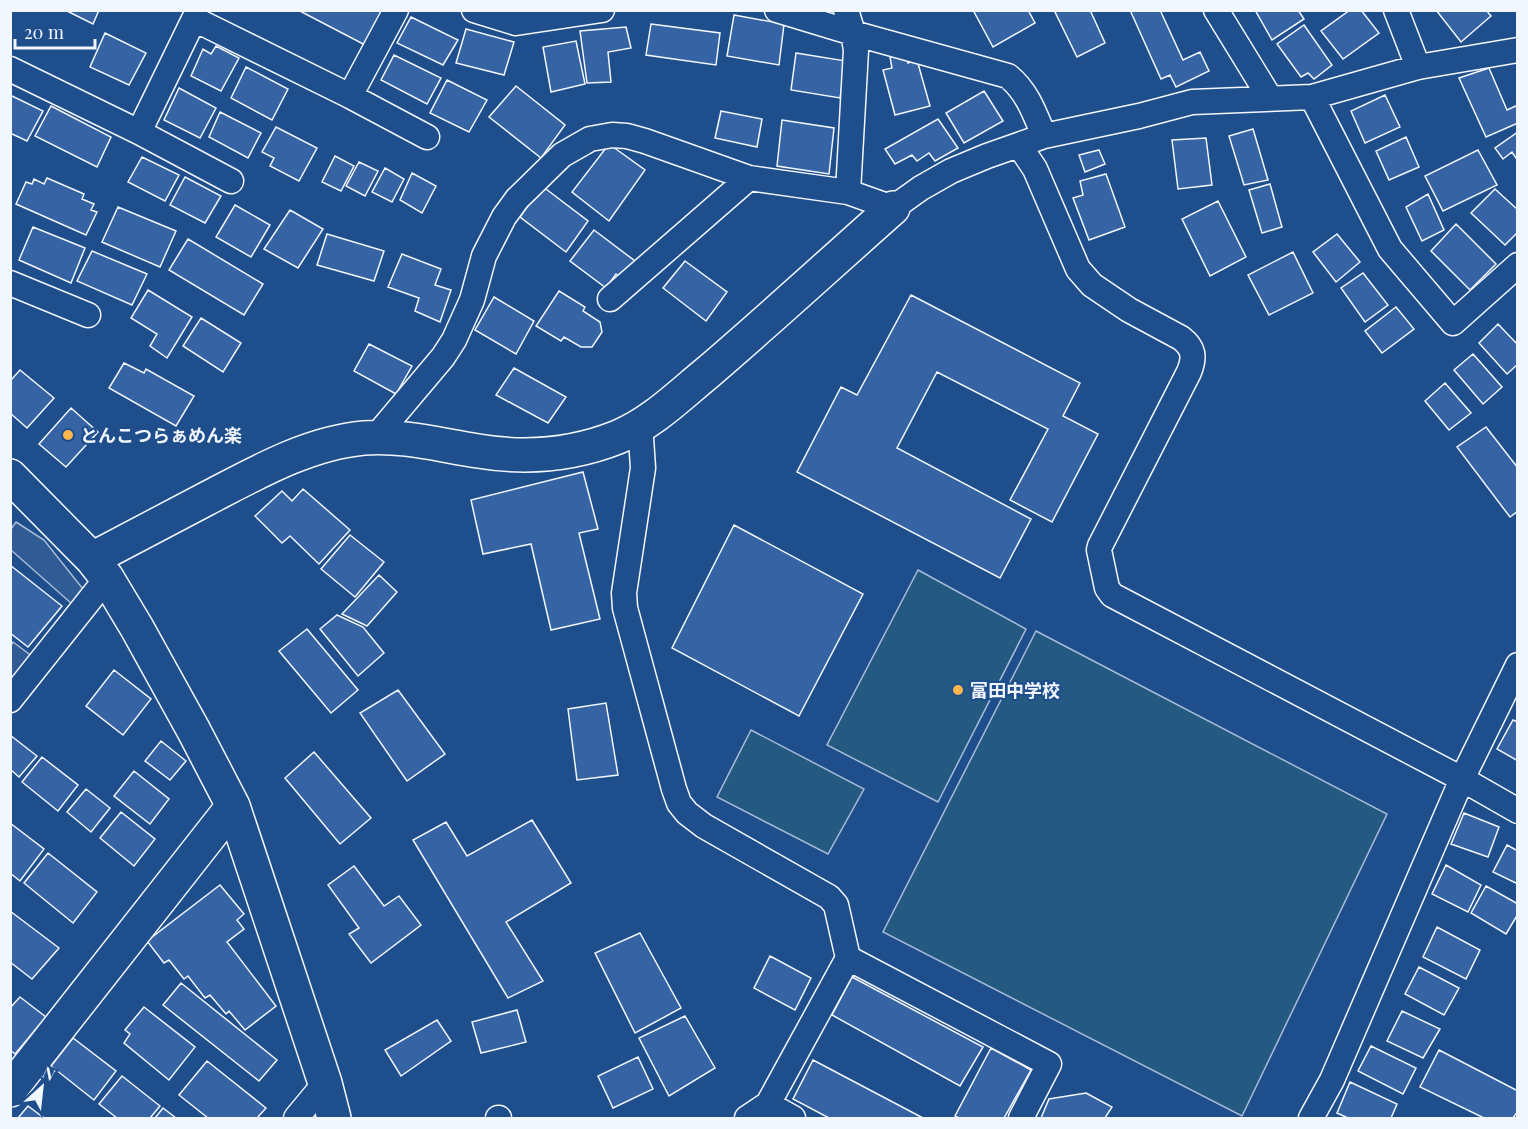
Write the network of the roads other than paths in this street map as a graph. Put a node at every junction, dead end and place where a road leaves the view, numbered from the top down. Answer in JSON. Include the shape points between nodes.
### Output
{"nodes":[{"id":1,"x":396,"y":10,"type":"edge"},
{"id":2,"x":474,"y":10,"type":"edge"},
{"id":3,"x":602,"y":10,"type":"edge"},
{"id":4,"x":777,"y":10,"type":"edge"},
{"id":5,"x":846,"y":10,"type":"edge"},
{"id":6,"x":1216,"y":10,"type":"edge"},
{"id":7,"x":1396,"y":10,"type":"edge"},
{"id":8,"x":853,"y":33,"type":"junction"},
{"id":9,"x":1518,"y":50,"type":"edge"},
{"id":10,"x":1418,"y":67,"type":"junction"},
{"id":11,"x":10,"y":69,"type":"edge"},
{"id":12,"x":350,"y":96,"type":"junction"},
{"id":13,"x":1312,"y":96,"type":"junction"},
{"id":14,"x":1270,"y":98,"type":"junction"},
{"id":15,"x":139,"y":132,"type":"junction"},
{"id":16,"x":427,"y":136,"type":"dead end"},
{"id":17,"x":1044,"y":136,"type":"junction"},
{"id":18,"x":1019,"y":145,"type":"junction"},
{"id":19,"x":749,"y":178,"type":"junction"},
{"id":20,"x":231,"y":181,"type":"dead end"},
{"id":21,"x":848,"y":192,"type":"junction"},
{"id":22,"x":893,"y":208,"type":"junction"},
{"id":23,"x":1518,"y":265,"type":"edge"},
{"id":24,"x":10,"y":284,"type":"edge"},
{"id":25,"x":610,"y":299,"type":"dead end"},
{"id":26,"x":88,"y":315,"type":"dead end"},
{"id":27,"x":639,"y":428,"type":"junction"},
{"id":28,"x":381,"y":437,"type":"junction"},
{"id":29,"x":10,"y":476,"type":"edge"},
{"id":30,"x":100,"y":568,"type":"junction"},
{"id":31,"x":1518,"y":665,"type":"edge"},
{"id":32,"x":10,"y":700,"type":"edge"},
{"id":33,"x":1462,"y":779,"type":"junction"},
{"id":34,"x":233,"y":806,"type":"junction"},
{"id":35,"x":1518,"y":811,"type":"edge"},
{"id":36,"x":848,"y":958,"type":"junction"},
{"id":37,"x":325,"y":1083,"type":"junction"},
{"id":38,"x":10,"y":1090,"type":"edge"},
{"id":39,"x":768,"y":1104,"type":"junction"},
{"id":40,"x":296,"y":1119,"type":"edge"},
{"id":41,"x":334,"y":1119,"type":"edge"},
{"id":42,"x":747,"y":1119,"type":"edge"},
{"id":43,"x":793,"y":1119,"type":"edge"},
{"id":44,"x":1021,"y":1119,"type":"edge"},
{"id":45,"x":1311,"y":1119,"type":"edge"}],
"edges":[{"from":1,"to":12,"type":"street"},
{"from":2,"to":3,"type":"street","via":[[516,23]]},
{"from":4,"to":8,"type":"street"},
{"from":5,"to":8,"type":"street"},
{"from":6,"to":14,"type":"street"},
{"from":7,"to":10,"type":"street"},
{"from":8,"to":17,"type":"street","via":[[1008,76],[1029,100]]},
{"from":8,"to":21,"type":"street","via":[[856,50]]},
{"from":9,"to":10,"type":"street"},
{"from":10,"to":13,"type":"street"},
{"from":11,"to":15,"type":"street"},
{"from":12,"to":15,"type":"street","via":[[194,19]]},
{"from":12,"to":16,"type":"street"},
{"from":13,"to":14,"type":"street"},
{"from":13,"to":23,"type":"street","via":[[1390,249],[1453,323]]},
{"from":14,"to":17,"type":"street","via":[[1192,102]]},
{"from":15,"to":20,"type":"street"},
{"from":17,"to":18,"type":"street"},
{"from":18,"to":22,"type":"street","via":[[951,171]]},
{"from":18,"to":33,"type":"street","via":[[1035,169],[1078,269],[1105,295],[1181,338],[1189,344],[1192,354],[1189,372],[1100,546],[1107,588],[1112,595]]},
{"from":19,"to":21,"type":"street"},
{"from":19,"to":25,"type":"street"},
{"from":19,"to":28,"type":"street","via":[[627,136],[590,139],[561,155],[504,217],[484,256],[454,339],[384,427]]},
{"from":21,"to":22,"type":"street"},
{"from":22,"to":27,"type":"street"},
{"from":24,"to":26,"type":"street"},
{"from":27,"to":28,"type":"street","via":[[585,448],[532,456]]},
{"from":27,"to":36,"type":"street","via":[[643,468],[624,608],[679,803],[715,834],[829,897],[836,905]]},
{"from":28,"to":30,"type":"street","via":[[338,441],[262,469]]},
{"from":29,"to":30,"type":"street"},
{"from":30,"to":32,"type":"street"},
{"from":30,"to":34,"type":"street","via":[[137,628]]},
{"from":31,"to":33,"type":"street"},
{"from":33,"to":35,"type":"street"},
{"from":33,"to":45,"type":"street","via":[[1332,1080]]},
{"from":34,"to":37,"type":"street"},
{"from":34,"to":38,"type":"street"},
{"from":36,"to":39,"type":"street"},
{"from":36,"to":44,"type":"street","via":[[1049,1064]]},
{"from":37,"to":40,"type":"street"},
{"from":37,"to":41,"type":"street"},
{"from":39,"to":42,"type":"street"},
{"from":39,"to":43,"type":"street"}]}
